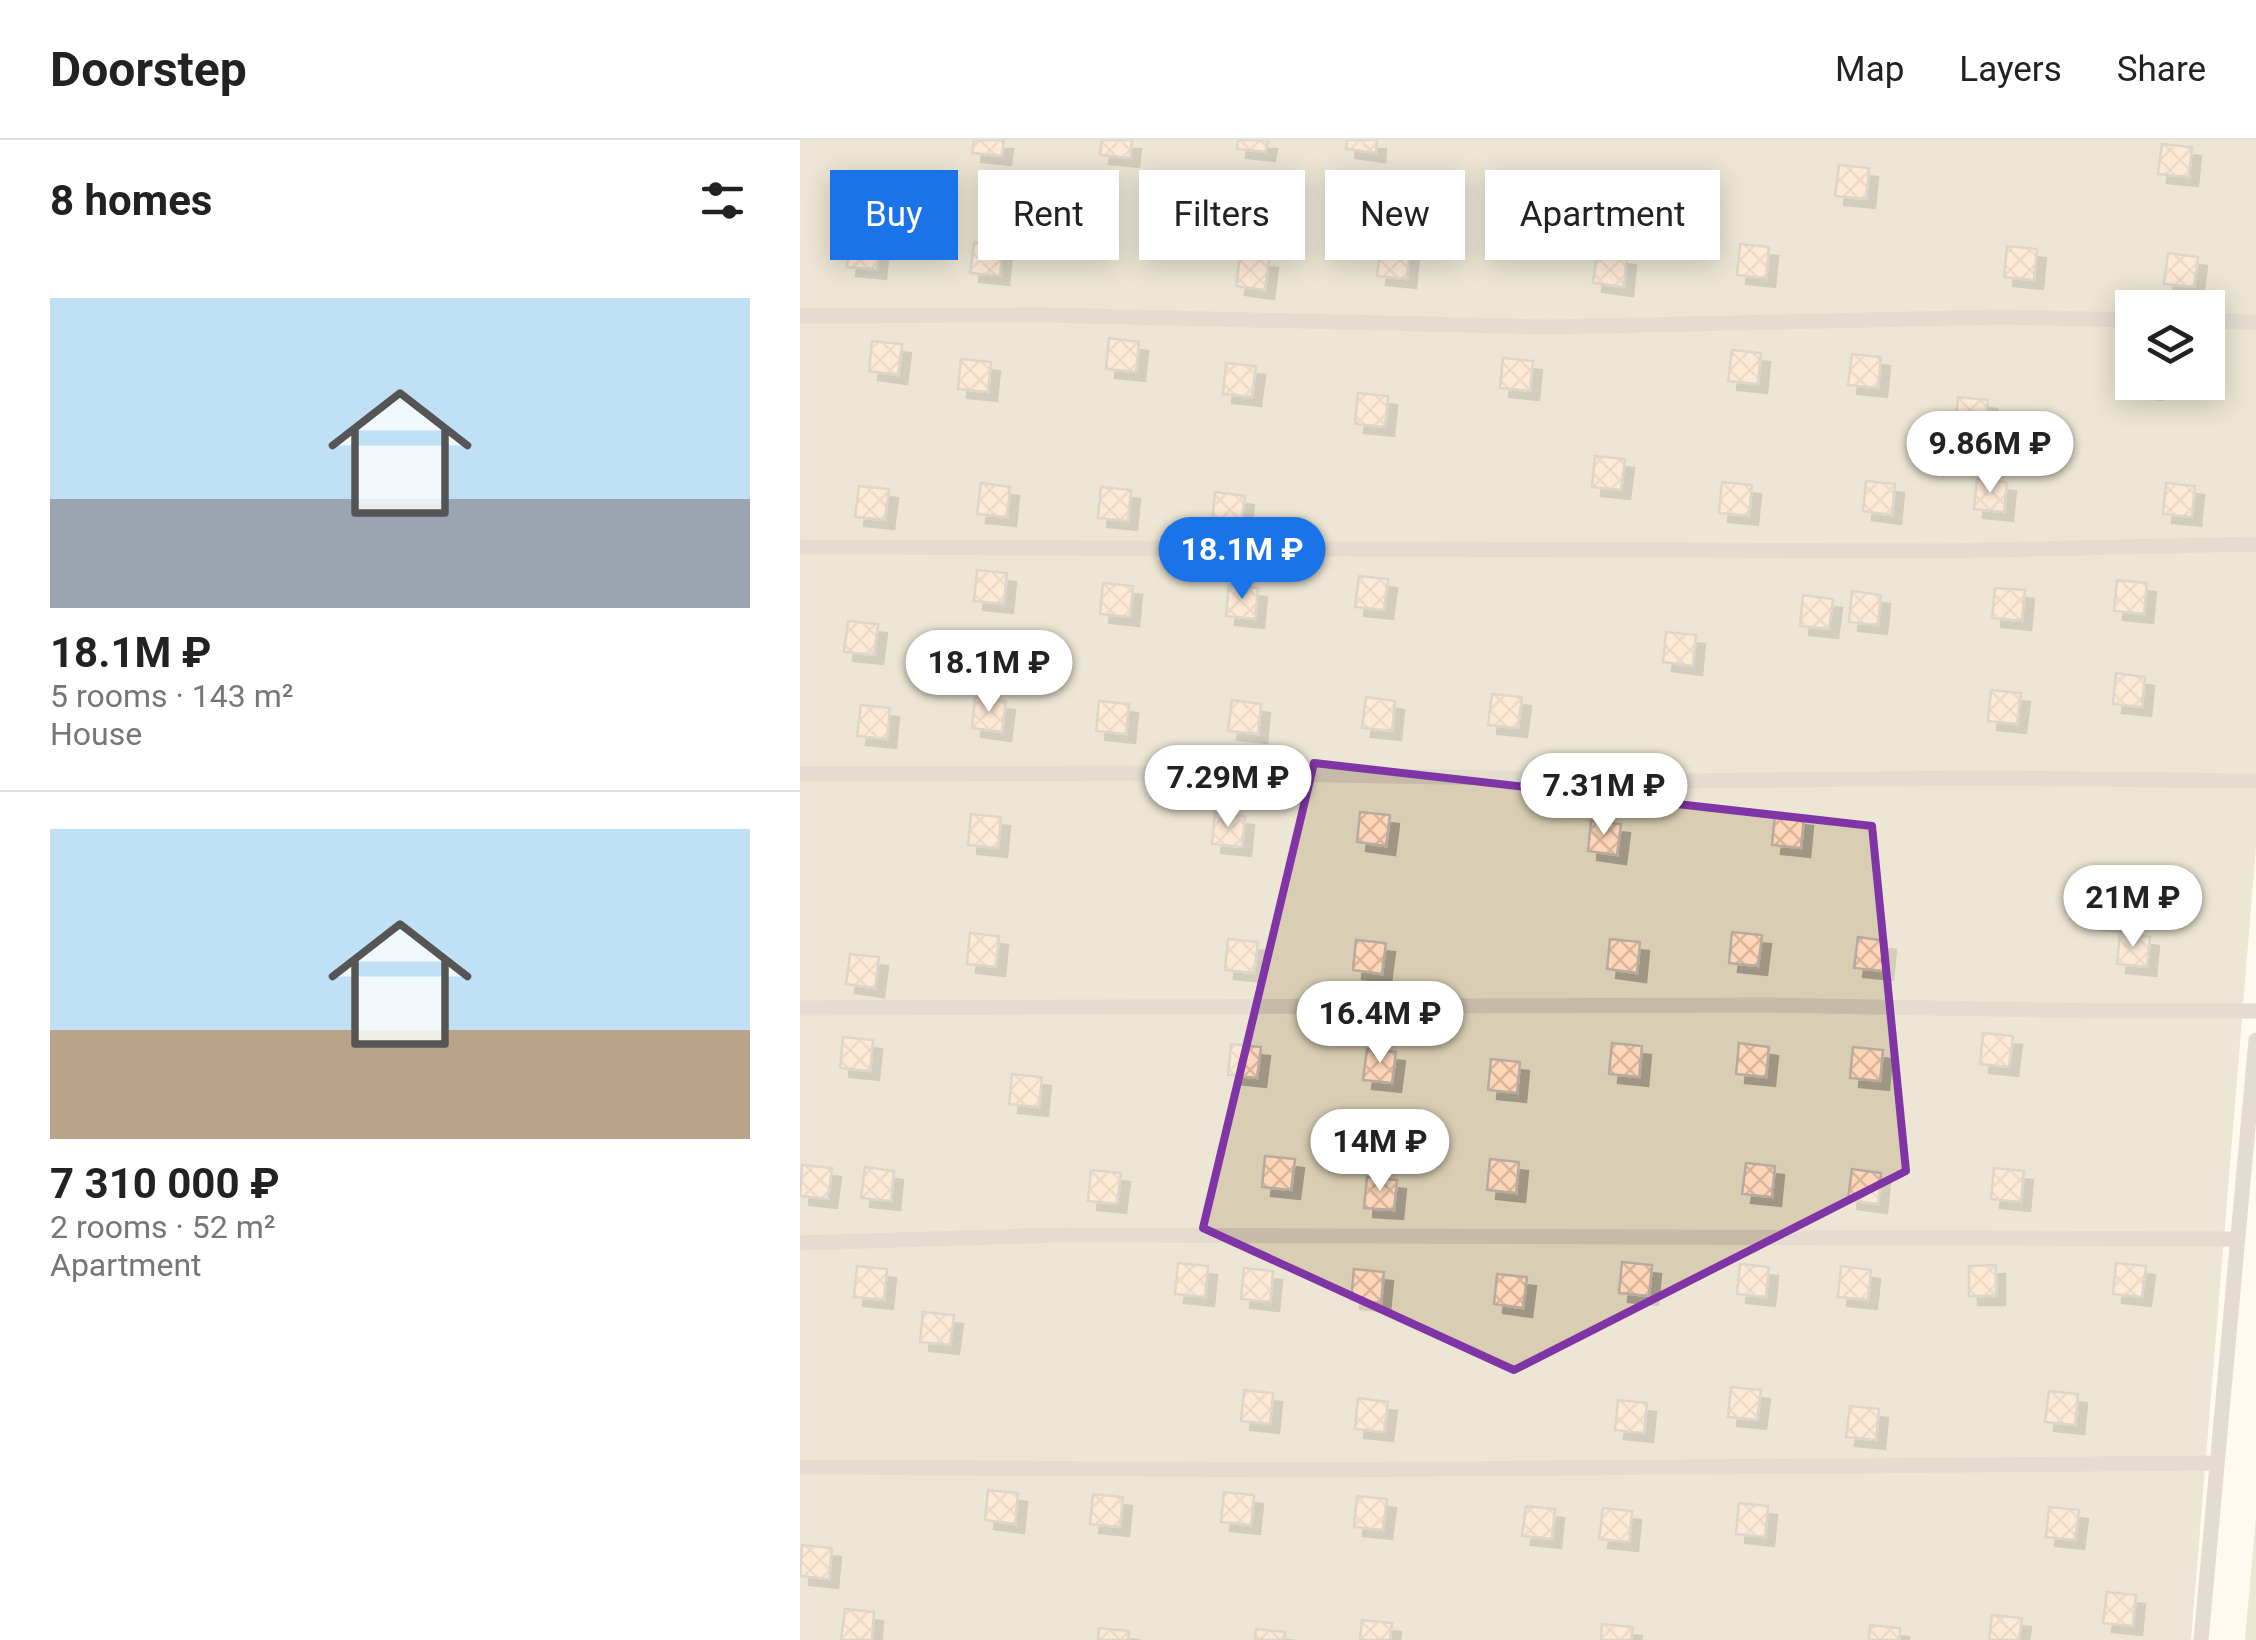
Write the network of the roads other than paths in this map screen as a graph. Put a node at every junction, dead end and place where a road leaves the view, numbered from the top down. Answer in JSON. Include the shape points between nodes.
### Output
{"nodes":[{"id":1,"x":800,"y":316,"type":"edge"},
{"id":2,"x":2115,"y":320,"type":"edge"},
{"id":3,"x":2225,"y":321,"type":"edge"},
{"id":4,"x":2256,"y":322,"type":"edge"},
{"id":5,"x":2256,"y":544,"type":"edge"},
{"id":6,"x":800,"y":548,"type":"edge"},
{"id":7,"x":800,"y":774,"type":"edge"},
{"id":8,"x":2256,"y":781,"type":"edge"},
{"id":9,"x":800,"y":1008,"type":"edge"},
{"id":10,"x":2256,"y":1011,"type":"edge"},
{"id":11,"x":2256,"y":1040,"type":"edge"},
{"id":12,"x":2236,"y":1238,"type":"junction"},
{"id":13,"x":800,"y":1243,"type":"edge"},
{"id":14,"x":2217,"y":1463,"type":"junction"},
{"id":15,"x":800,"y":1467,"type":"edge"},
{"id":16,"x":2201,"y":1640,"type":"edge"}],
"edges":[{"from":1,"to":2,"type":"lane","via":[[1549,326]]},
{"from":3,"to":4,"type":"lane"},
{"from":5,"to":6,"type":"lane","via":[[1943,551]]},
{"from":7,"to":8,"type":"lane"},
{"from":9,"to":10,"type":"lane","via":[[1770,1004]]},
{"from":11,"to":12,"type":"lane"},
{"from":12,"to":13,"type":"lane","via":[[1060,1235]]},
{"from":12,"to":14,"type":"lane"},
{"from":14,"to":15,"type":"lane"},
{"from":14,"to":16,"type":"lane"}]}
